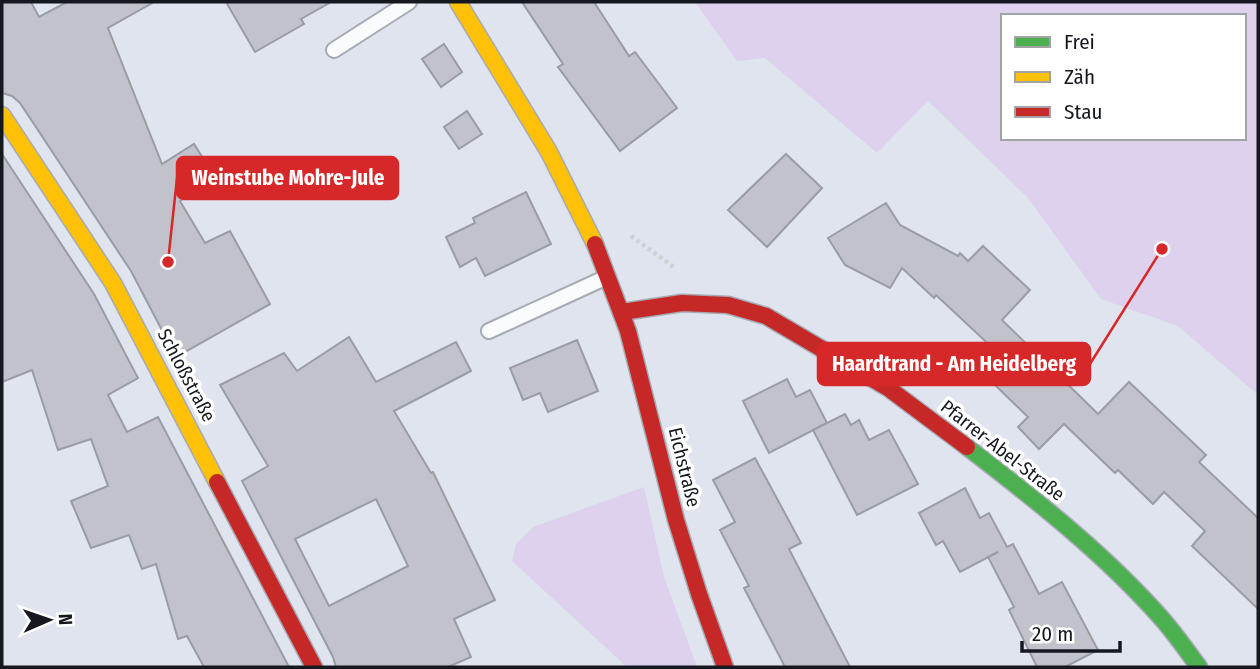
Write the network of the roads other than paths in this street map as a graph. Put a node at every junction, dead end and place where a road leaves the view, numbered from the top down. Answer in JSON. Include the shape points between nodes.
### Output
{"nodes":[{"id":1,"x":409,"y":2,"type":"edge"},
{"id":2,"x":458,"y":2,"type":"edge"},
{"id":3,"x":334,"y":50,"type":"dead end"},
{"id":4,"x":2,"y":115,"type":"edge"},
{"id":5,"x":608,"y":276,"type":"junction"},
{"id":6,"x":622,"y":312,"type":"junction"},
{"id":7,"x":489,"y":331,"type":"dead end"},
{"id":8,"x":314,"y":667,"type":"edge"},
{"id":9,"x":725,"y":667,"type":"edge"},
{"id":10,"x":1199,"y":667,"type":"edge"}],
"edges":[{"from":1,"to":3,"type":"lane"},
{"from":2,"to":5,"type":"street","name":"Eichstraße","via":[[539,130]]},
{"from":4,"to":8,"type":"street","name":"Schloßstraße","via":[[113,283]]},
{"from":5,"to":6,"type":"street","name":"Eichstraße"},
{"from":5,"to":7,"type":"lane"},
{"from":6,"to":9,"type":"street","name":"Eichstraße","via":[[688,561]]},
{"from":6,"to":10,"type":"street","name":"Pfarrer-Abel-Straße","via":[[682,303],[728,305],[766,316],[877,381],[969,448],[1111,567],[1164,621]]}]}
